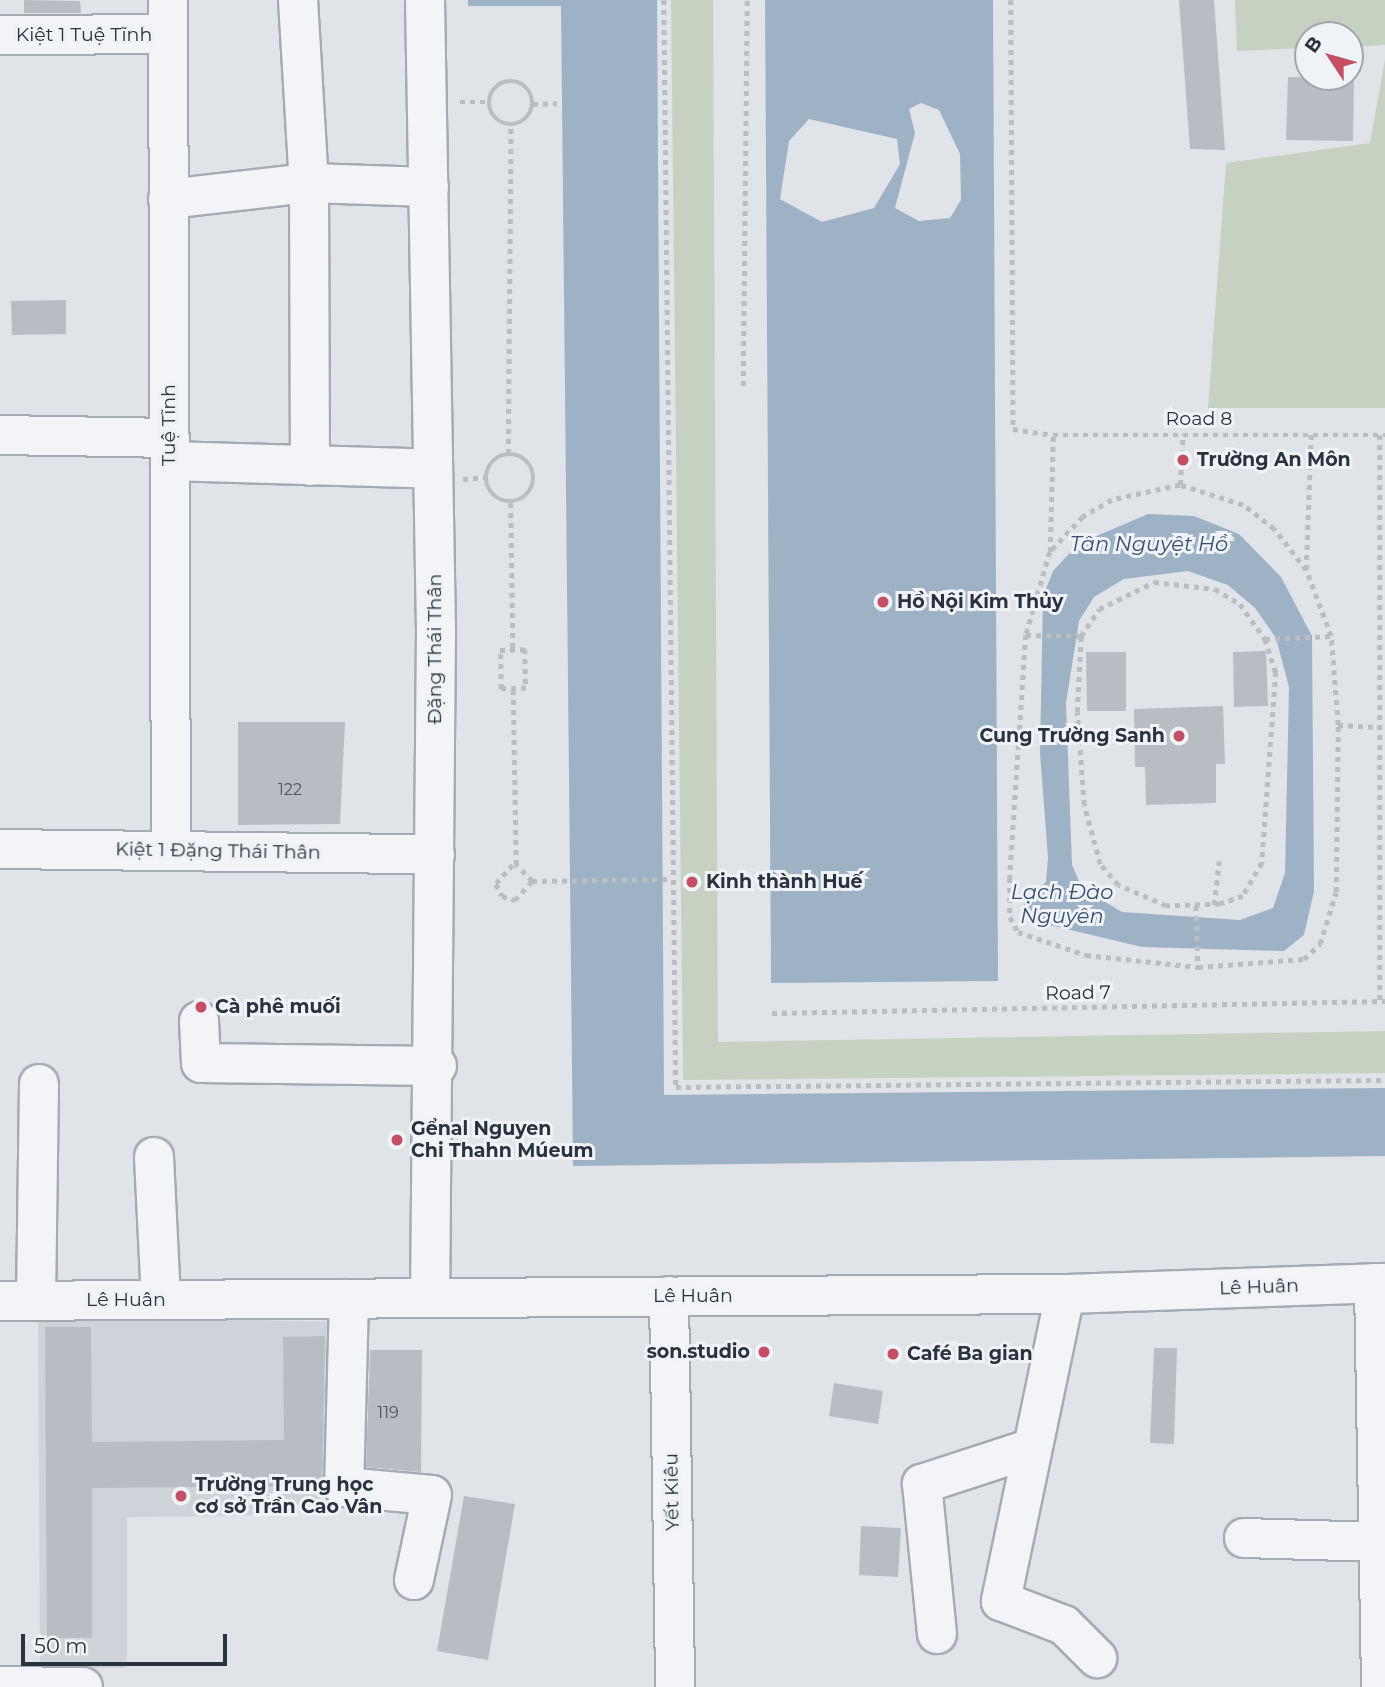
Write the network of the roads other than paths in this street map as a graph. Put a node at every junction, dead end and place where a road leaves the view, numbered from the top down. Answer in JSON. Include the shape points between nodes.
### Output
{"nodes":[{"id":1,"x":298,"y":0,"type":"edge"},
{"id":2,"x":425,"y":0,"type":"edge"},
{"id":3,"x":168,"y":17,"type":"edge"},
{"id":4,"x":0,"y":36,"type":"edge"},
{"id":5,"x":309,"y":183,"type":"junction"},
{"id":6,"x":429,"y":187,"type":"junction"},
{"id":7,"x":168,"y":199,"type":"junction"},
{"id":8,"x":0,"y":435,"type":"edge"},
{"id":9,"x":169,"y":449,"type":"junction"},
{"id":10,"x":310,"y":466,"type":"junction"},
{"id":11,"x":433,"y":470,"type":"junction"},
{"id":12,"x":0,"y":849,"type":"edge"},
{"id":13,"x":172,"y":851,"type":"junction"},
{"id":14,"x":435,"y":854,"type":"junction"},
{"id":15,"x":199,"y":1021,"type":"dead end"},
{"id":16,"x":437,"y":1066,"type":"junction"},
{"id":17,"x":39,"y":1084,"type":"dead end"},
{"id":18,"x":154,"y":1157,"type":"dead end"},
{"id":19,"x":1379,"y":1283,"type":"edge"},
{"id":20,"x":1065,"y":1294,"type":"junction"},
{"id":21,"x":669,"y":1296,"type":"junction"},
{"id":22,"x":349,"y":1298,"type":"junction"},
{"id":23,"x":430,"y":1298,"type":"junction"},
{"id":24,"x":161,"y":1300,"type":"junction"},
{"id":25,"x":18,"y":1301,"type":"edge"},
{"id":26,"x":1029,"y":1449,"type":"junction"},
{"id":27,"x":1244,"y":1538,"type":"dead end"},
{"id":28,"x":1378,"y":1542,"type":"junction"},
{"id":29,"x":414,"y":1580,"type":"dead end"},
{"id":30,"x":1382,"y":1580,"type":"edge"},
{"id":31,"x":937,"y":1634,"type":"dead end"},
{"id":32,"x":1097,"y":1658,"type":"dead end"},
{"id":33,"x":0,"y":1686,"type":"edge"},
{"id":34,"x":83,"y":1687,"type":"edge"},
{"id":35,"x":675,"y":1687,"type":"edge"},
{"id":36,"x":1381,"y":1687,"type":"edge"}],
"edges":[{"from":1,"to":5,"type":"street"},
{"from":2,"to":6,"type":"street","name":"Đặng Thái Thân"},
{"from":3,"to":4,"type":"street","name":"Kiệt 1 Tuệ Tĩnh"},
{"from":3,"to":7,"type":"street","name":"Tuệ Tĩnh"},
{"from":5,"to":6,"type":"street"},
{"from":5,"to":7,"type":"street"},
{"from":5,"to":10,"type":"street"},
{"from":6,"to":11,"type":"street","name":"Đặng Thái Thân"},
{"from":7,"to":9,"type":"street","name":"Tuệ Tĩnh"},
{"from":8,"to":9,"type":"street"},
{"from":9,"to":10,"type":"street"},
{"from":9,"to":13,"type":"street","name":"Tuệ Tĩnh"},
{"from":10,"to":11,"type":"street"},
{"from":11,"to":14,"type":"street","name":"Đặng Thái Thân"},
{"from":12,"to":13,"type":"street","name":"Kiệt 1 Đặng Thái Thân"},
{"from":13,"to":14,"type":"street","name":"Kiệt 1 Đặng Thái Thân"},
{"from":14,"to":16,"type":"street","name":"Đặng Thái Thân"},
{"from":15,"to":16,"type":"street","via":[[201,1063]]},
{"from":16,"to":23,"type":"street","name":"Đặng Thái Thân"},
{"from":17,"to":25,"type":"street"},
{"from":18,"to":24,"type":"street"},
{"from":19,"to":20,"type":"street","name":"Lê Huân"},
{"from":19,"to":28,"type":"street"},
{"from":20,"to":21,"type":"street","name":"Lê Huân"},
{"from":20,"to":26,"type":"street"},
{"from":21,"to":23,"type":"street","name":"Lê Huân"},
{"from":21,"to":35,"type":"street","name":"Yết Kiêu"},
{"from":22,"to":23,"type":"street","name":"Lê Huân"},
{"from":22,"to":24,"type":"street","name":"Lê Huân"},
{"from":22,"to":29,"type":"street","via":[[344,1487],[432,1495]]},
{"from":24,"to":25,"type":"street","name":"Lê Huân"},
{"from":26,"to":31,"type":"street","via":[[922,1484]]},
{"from":26,"to":32,"type":"street","via":[[1001,1601],[1064,1625]]},
{"from":27,"to":28,"type":"street"},
{"from":28,"to":30,"type":"street"},
{"from":30,"to":36,"type":"street"},
{"from":33,"to":34,"type":"street"}]}
